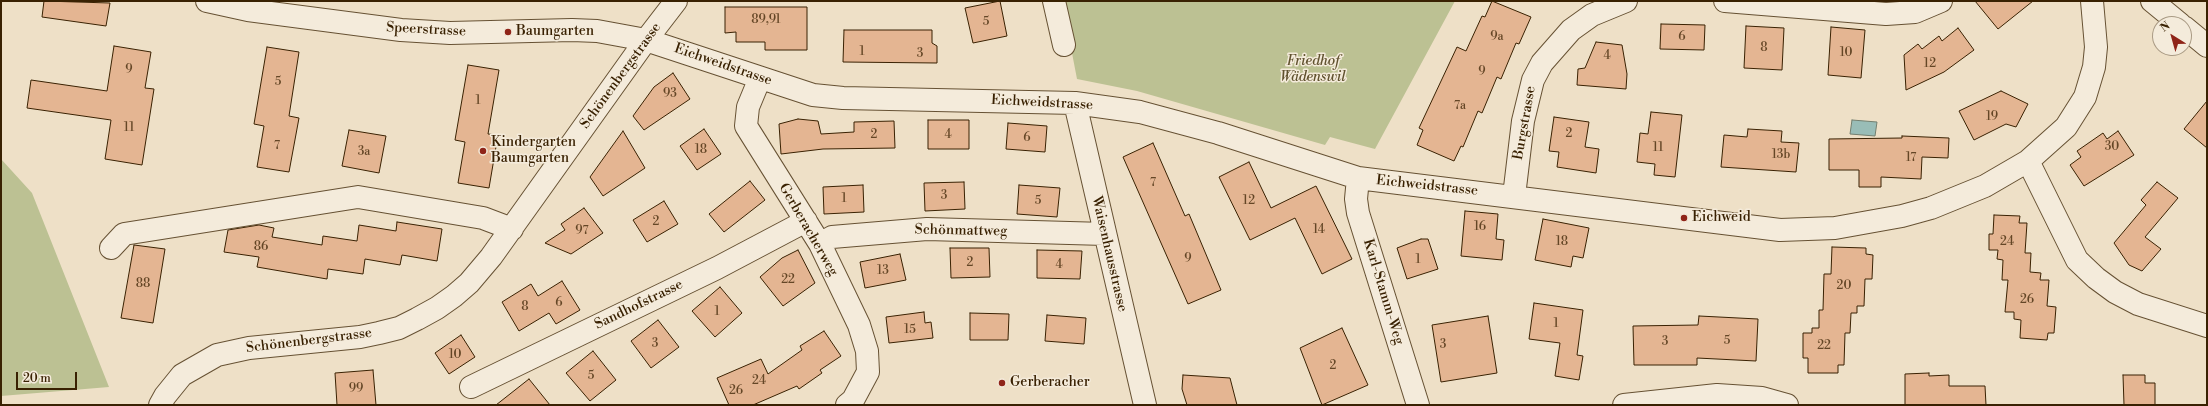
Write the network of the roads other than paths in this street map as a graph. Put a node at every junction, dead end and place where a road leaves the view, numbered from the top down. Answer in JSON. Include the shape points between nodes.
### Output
{"nodes":[{"id":1,"x":207,"y":1,"type":"edge"},
{"id":2,"x":676,"y":1,"type":"edge"},
{"id":3,"x":1054,"y":1,"type":"edge"},
{"id":4,"x":1626,"y":1,"type":"edge"},
{"id":5,"x":1725,"y":1,"type":"edge"},
{"id":6,"x":1941,"y":1,"type":"edge"},
{"id":7,"x":2092,"y":1,"type":"edge"},
{"id":8,"x":2152,"y":1,"type":"edge"},
{"id":9,"x":2170,"y":16,"type":"edge"},
{"id":10,"x":2192,"y":34,"type":"edge"},
{"id":11,"x":646,"y":40,"type":"junction"},
{"id":12,"x":1064,"y":45,"type":"dead end"},
{"id":13,"x":2207,"y":46,"type":"edge"},
{"id":14,"x":760,"y":78,"type":"junction"},
{"id":15,"x":1075,"y":103,"type":"junction"},
{"id":16,"x":2028,"y":160,"type":"junction"},
{"id":17,"x":1358,"y":178,"type":"junction"},
{"id":18,"x":1514,"y":196,"type":"junction"},
{"id":19,"x":806,"y":221,"type":"junction"},
{"id":20,"x":512,"y":229,"type":"junction"},
{"id":21,"x":1105,"y":234,"type":"junction"},
{"id":22,"x":820,"y":244,"type":"junction"},
{"id":23,"x":111,"y":248,"type":"dead end"},
{"id":24,"x":2207,"y":326,"type":"edge"},
{"id":25,"x":471,"y":387,"type":"dead end"},
{"id":26,"x":1717,"y":400,"type":"edge"},
{"id":27,"x":160,"y":405,"type":"edge"},
{"id":28,"x":847,"y":405,"type":"edge"},
{"id":29,"x":1145,"y":405,"type":"edge"},
{"id":30,"x":1418,"y":405,"type":"edge"},
{"id":31,"x":1624,"y":405,"type":"edge"},
{"id":32,"x":1787,"y":405,"type":"edge"}],
"edges":[{"from":1,"to":11,"type":"street","name":"Speerstrasse","via":[[248,10],[401,30],[450,33],[597,31]]},
{"from":2,"to":11,"type":"street","name":"Schönenbergstrasse"},
{"from":3,"to":12,"type":"street"},
{"from":4,"to":18,"type":"street","name":"Burgstrasse","via":[[1592,15],[1571,30],[1542,63],[1533,80],[1523,121]]},
{"from":5,"to":6,"type":"street","via":[[1886,14],[1915,12]]},
{"from":7,"to":16,"type":"street","name":"Eichweidstrasse","via":[[2096,47],[2094,67],[2085,97],[2066,127]]},
{"from":8,"to":9,"type":"street"},
{"from":10,"to":13,"type":"street"},
{"from":11,"to":14,"type":"street","name":"Eichweidstrasse"},
{"from":11,"to":20,"type":"street","name":"Schönenbergstrasse"},
{"from":14,"to":15,"type":"street","name":"Eichweidstrasse","via":[[813,95],[843,98]]},
{"from":14,"to":19,"type":"street","name":"Gerberacherweg","via":[[748,107],[746,126]]},
{"from":15,"to":17,"type":"street","name":"Eichweidstrasse","via":[[1140,112]]},
{"from":15,"to":21,"type":"street","name":"Waisenhausstrasse"},
{"from":16,"to":18,"type":"street","name":"Eichweidstrasse","via":[[1985,186],[1932,208],[1834,228],[1760,228]]},
{"from":16,"to":24,"type":"street","via":[[2077,260],[2096,278],[2138,304]]},
{"from":17,"to":18,"type":"street","name":"Eichweidstrasse"},
{"from":17,"to":30,"type":"street","name":"Karl-Stamm-Weg","via":[[1358,213]]},
{"from":19,"to":22,"type":"street","name":"Gerberacherweg"},
{"from":19,"to":25,"type":"street","name":"Sandhofstrasse","via":[[717,268]]},
{"from":20,"to":23,"type":"street","via":[[483,218],[358,197],[124,234]]},
{"from":20,"to":27,"type":"street","name":"Schönenbergstrasse","via":[[469,283],[438,308],[417,320],[399,328],[360,337],[249,348],[217,355],[182,375]]},
{"from":21,"to":22,"type":"street","name":"Schönmattweg","via":[[927,229],[832,237]]},
{"from":21,"to":29,"type":"street","name":"Waisenhausstrasse"},
{"from":22,"to":28,"type":"street","name":"Gerberacherweg","via":[[859,325],[867,351],[868,372],[853,400]]},
{"from":26,"to":31,"type":"street"},
{"from":26,"to":32,"type":"street","via":[[1762,398]]}]}
